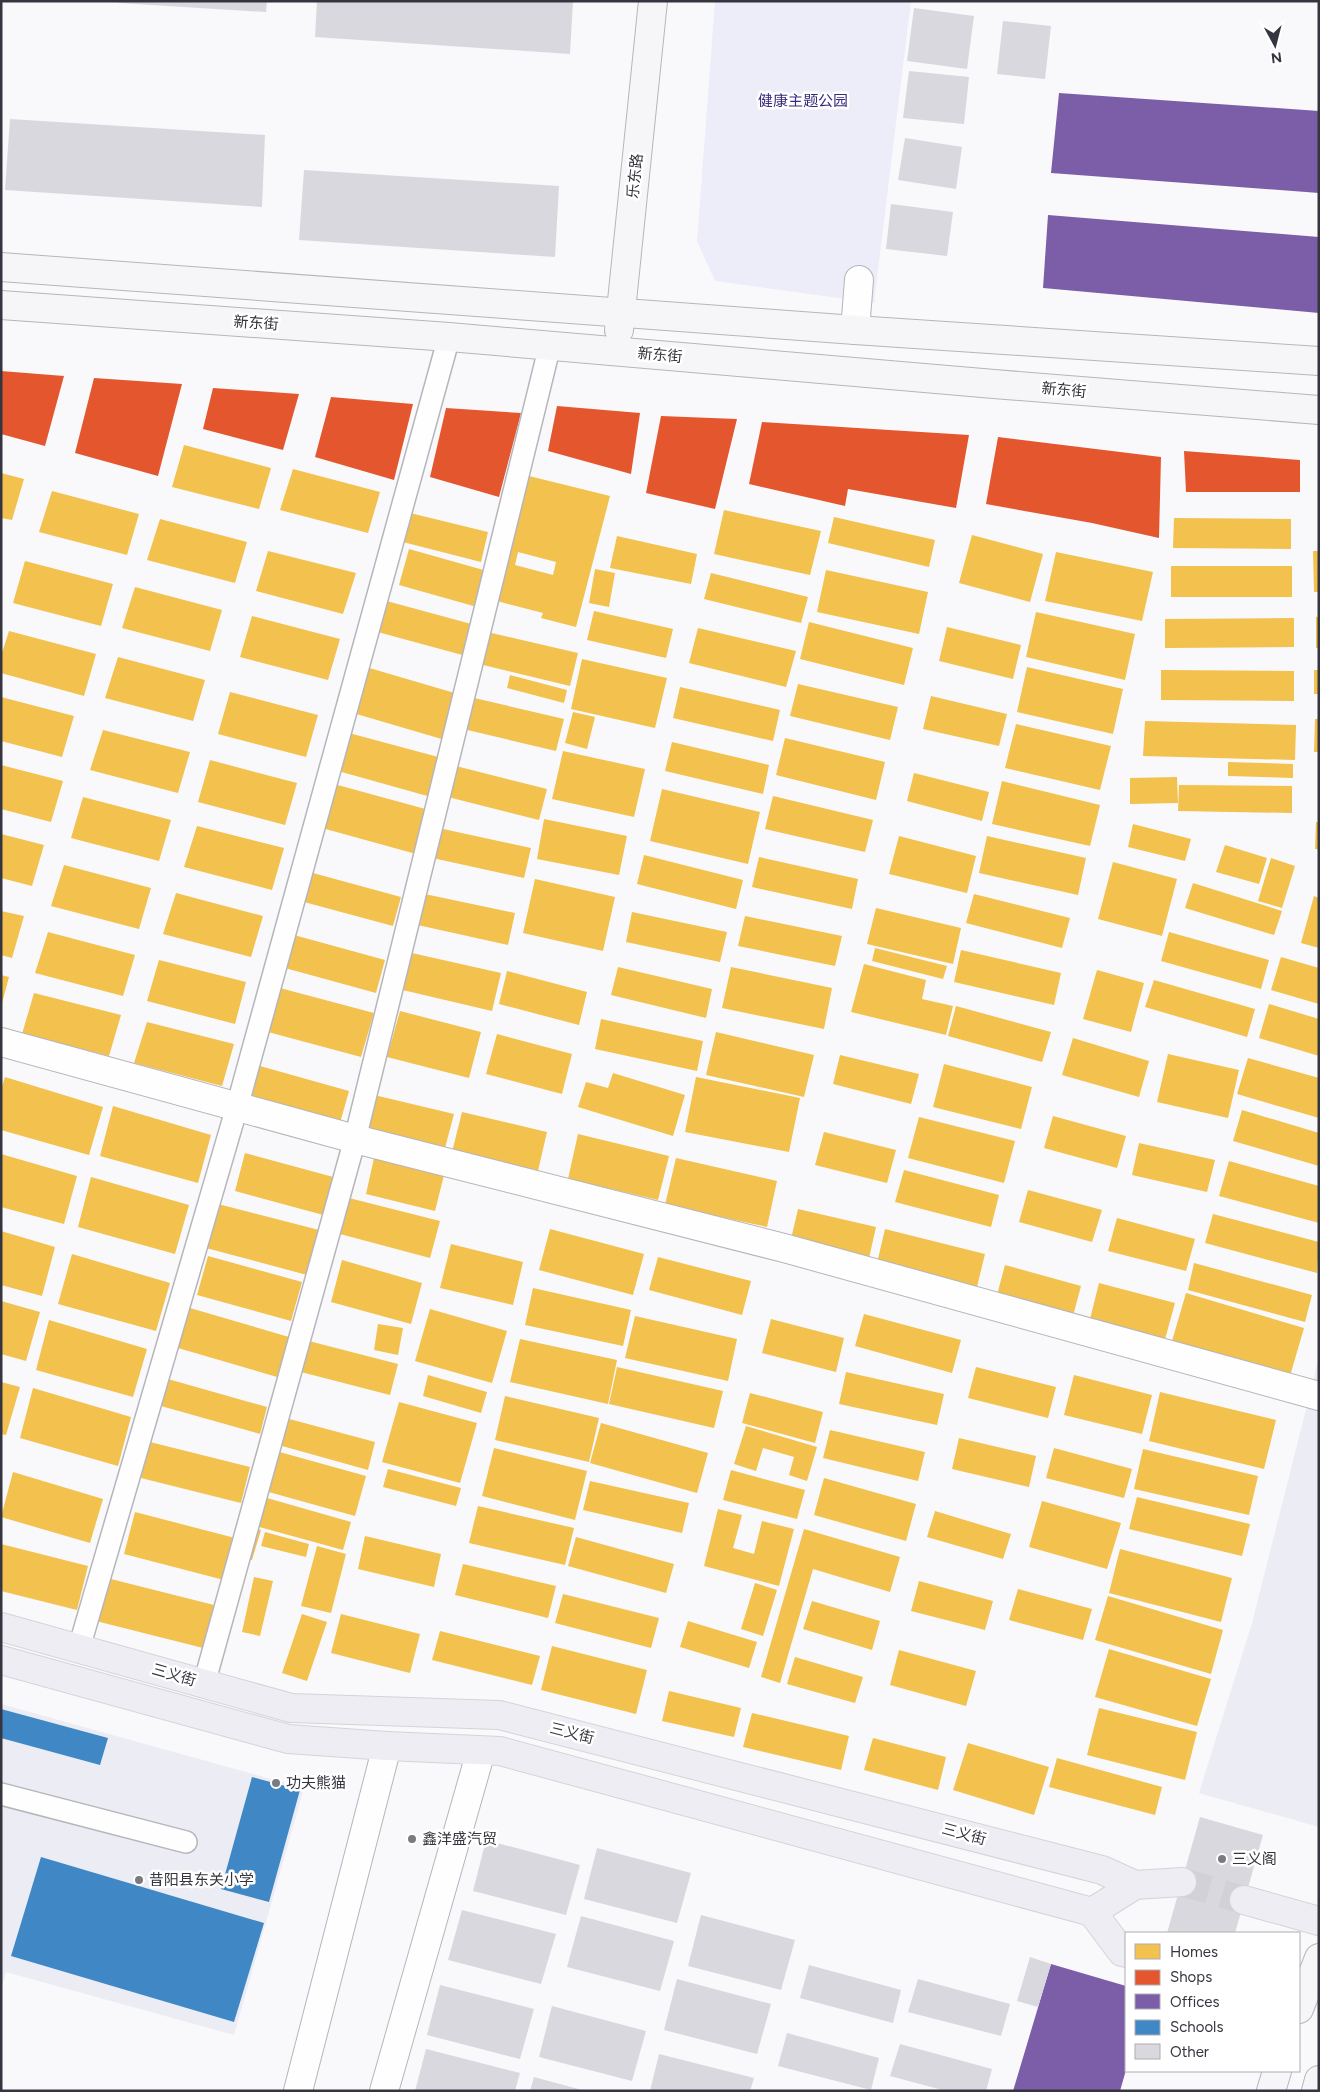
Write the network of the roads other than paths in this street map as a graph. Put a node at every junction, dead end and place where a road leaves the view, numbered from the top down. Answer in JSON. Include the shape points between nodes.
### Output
{"nodes":[{"id":1,"x":653,"y":1,"type":"edge"},
{"id":2,"x":1,"y":267,"type":"edge"},
{"id":3,"x":859,"y":280,"type":"dead end"},
{"id":4,"x":1,"y":305,"type":"edge"},
{"id":5,"x":620,"y":313,"type":"junction"},
{"id":6,"x":854,"y":330,"type":"junction"},
{"id":7,"x":449,"y":336,"type":"junction"},
{"id":8,"x":550,"y":345,"type":"junction"},
{"id":9,"x":617,"y":351,"type":"junction"},
{"id":10,"x":1319,"y":362,"type":"edge"},
{"id":11,"x":1319,"y":410,"type":"edge"},
{"id":12,"x":1,"y":1042,"type":"edge"},
{"id":13,"x":237,"y":1107,"type":"junction"},
{"id":14,"x":355,"y":1139,"type":"junction"},
{"id":15,"x":1319,"y":1396,"type":"edge"},
{"id":16,"x":1,"y":1627,"type":"edge"},
{"id":17,"x":79,"y":1648,"type":"junction"},
{"id":18,"x":1,"y":1660,"type":"edge"},
{"id":19,"x":204,"y":1684,"type":"junction"},
{"id":20,"x":387,"y":1746,"type":"junction"},
{"id":21,"x":481,"y":1750,"type":"junction"},
{"id":22,"x":1,"y":1794,"type":"edge"},
{"id":23,"x":186,"y":1842,"type":"dead end"},
{"id":24,"x":1182,"y":1882,"type":"tunnel mouth"},
{"id":25,"x":1135,"y":1885,"type":"junction"},
{"id":26,"x":1244,"y":1900,"type":"tunnel mouth"},
{"id":27,"x":1092,"y":1912,"type":"junction"},
{"id":28,"x":1319,"y":1921,"type":"edge"},
{"id":29,"x":1125,"y":1953,"type":"edge"},
{"id":30,"x":1319,"y":1958,"type":"edge"},
{"id":31,"x":1300,"y":2006,"type":"edge"},
{"id":32,"x":1276,"y":2072,"type":"edge"},
{"id":33,"x":1319,"y":2080,"type":"edge"},
{"id":34,"x":298,"y":2091,"type":"edge"},
{"id":35,"x":384,"y":2091,"type":"edge"},
{"id":36,"x":1271,"y":2091,"type":"edge"},
{"id":37,"x":1316,"y":2091,"type":"edge"}],
"edges":[{"from":1,"to":5,"type":"main road","name":"乐东路"},
{"from":2,"to":5,"type":"main road"},
{"from":3,"to":6,"type":"street"},
{"from":4,"to":7,"type":"main road","name":"新东街"},
{"from":5,"to":6,"type":"main road"},
{"from":5,"to":9,"type":"main road","name":"乐东路"},
{"from":6,"to":10,"type":"main road"},
{"from":7,"to":8,"type":"main road","name":"新东街"},
{"from":7,"to":13,"type":"lane"},
{"from":8,"to":9,"type":"main road","name":"新东街"},
{"from":8,"to":14,"type":"lane"},
{"from":9,"to":11,"type":"main road","name":"新东街"},
{"from":12,"to":13,"type":"street"},
{"from":13,"to":14,"type":"street"},
{"from":13,"to":17,"type":"lane"},
{"from":14,"to":15,"type":"street","via":[[784,1248]]},
{"from":14,"to":19,"type":"lane"},
{"from":16,"to":17,"type":"main road","name":"三义街"},
{"from":17,"to":19,"type":"main road","name":"三义街"},
{"from":18,"to":20,"type":"main road","name":"三义街","via":[[288,1739]]},
{"from":19,"to":25,"type":"main road","name":"三义街","via":[[291,1708],[499,1715],[1102,1870]]},
{"from":20,"to":21,"type":"main road","name":"三义街"},
{"from":20,"to":34,"type":"street"},
{"from":21,"to":27,"type":"main road","name":"三义街","via":[[500,1751]]},
{"from":21,"to":35,"type":"street"},
{"from":22,"to":23,"type":"lane"},
{"from":24,"to":25,"type":"main road","name":"三义街"},
{"from":25,"to":27,"type":"main road","name":"三义街"},
{"from":26,"to":28,"type":"main road"},
{"from":27,"to":29,"type":"main road"},
{"from":30,"to":31,"type":"main road"},
{"from":32,"to":36,"type":"main road"},
{"from":33,"to":37,"type":"main road"}]}
